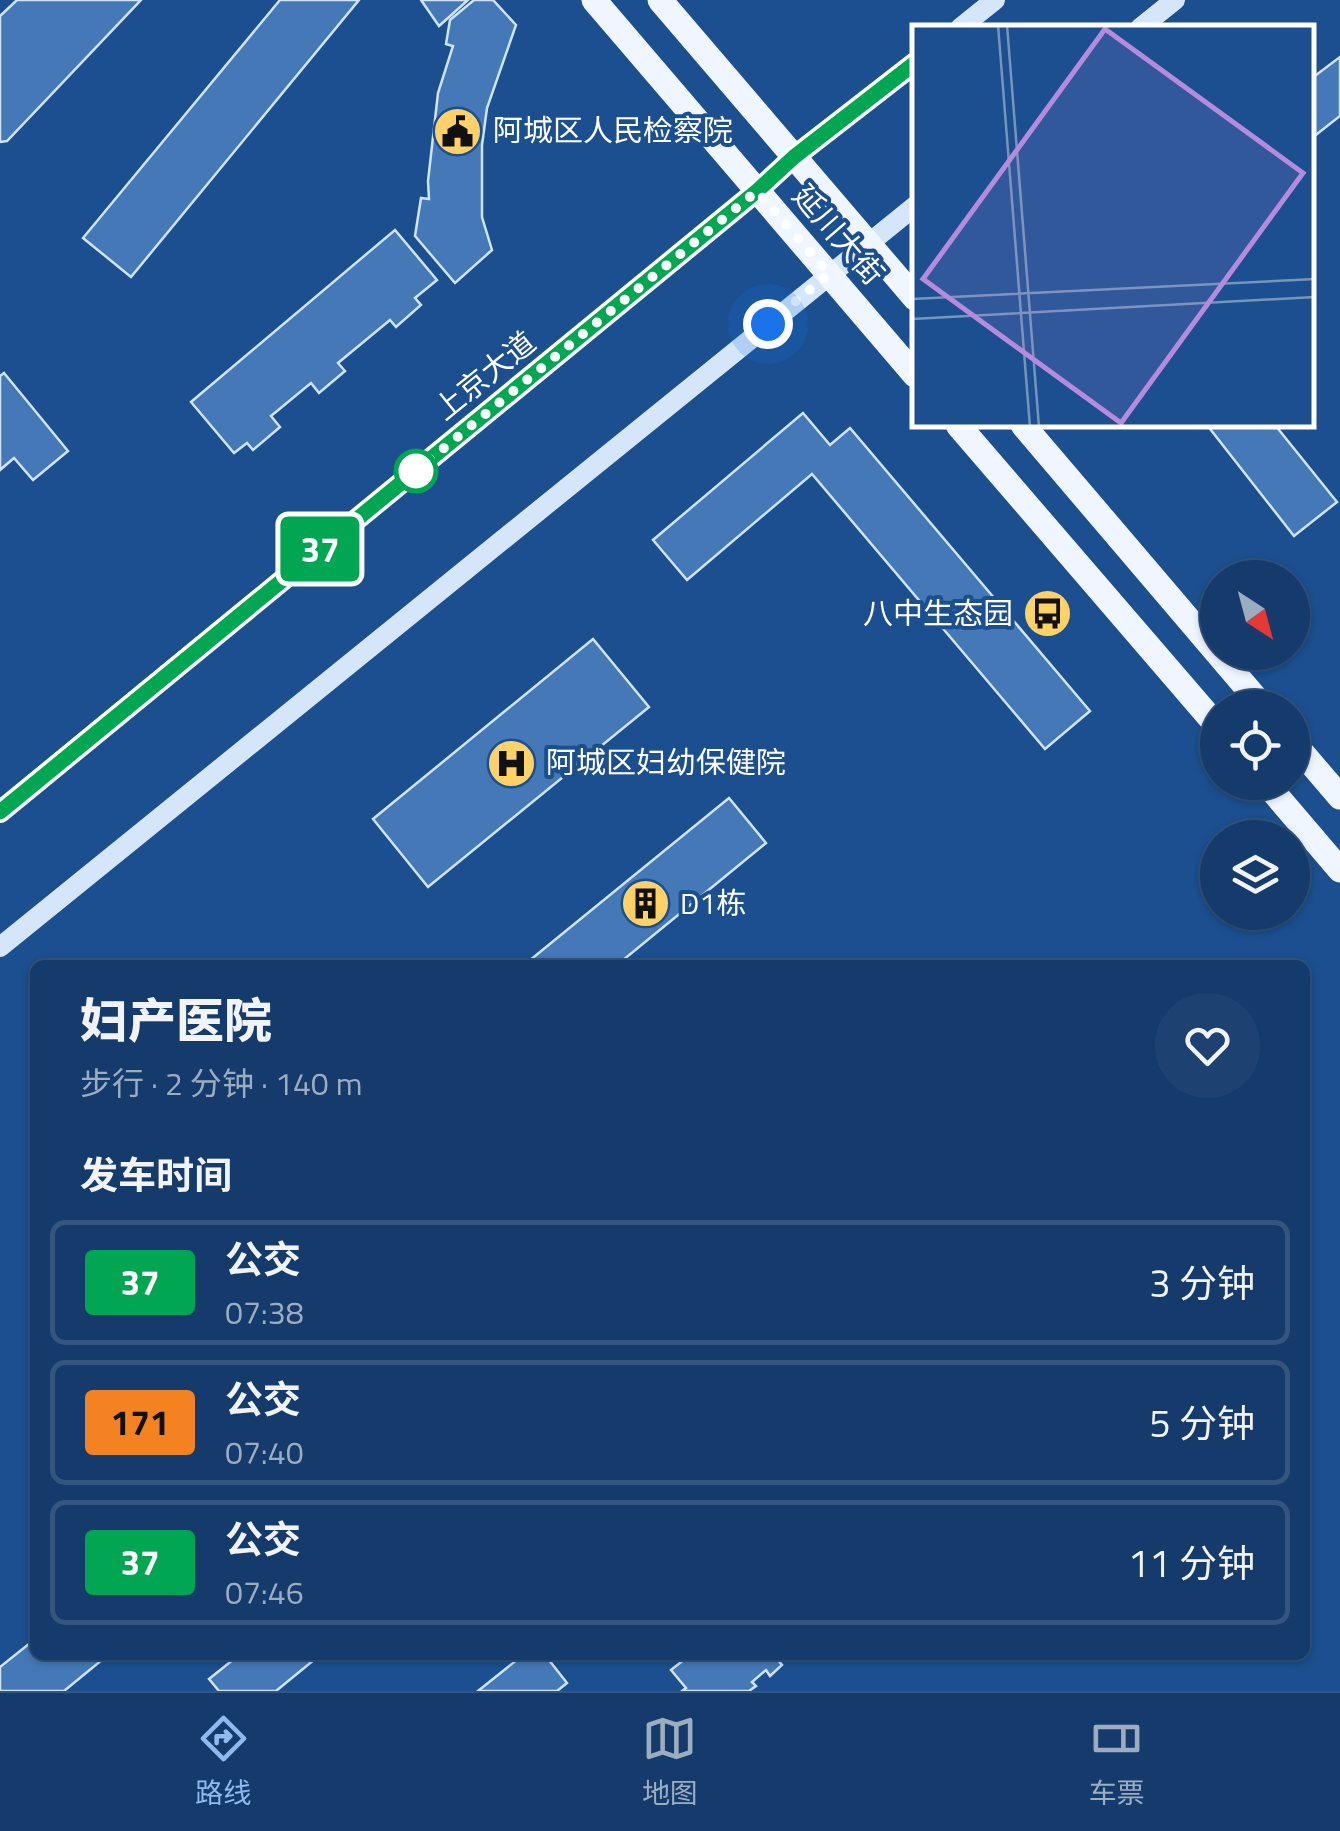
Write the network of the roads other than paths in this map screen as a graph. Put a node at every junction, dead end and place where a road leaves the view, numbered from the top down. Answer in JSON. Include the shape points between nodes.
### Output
{"nodes":[{"id":1,"x":594,"y":0,"type":"edge"},
{"id":2,"x":660,"y":0,"type":"edge"},
{"id":3,"x":995,"y":0,"type":"edge"},
{"id":4,"x":1175,"y":0,"type":"edge"},
{"id":5,"x":964,"y":25,"type":"edge"},
{"id":6,"x":1144,"y":25,"type":"edge"},
{"id":7,"x":912,"y":65,"type":"edge"},
{"id":8,"x":794,"y":157,"type":"junction"},
{"id":9,"x":757,"y":191,"type":"junction"},
{"id":10,"x":912,"y":208,"type":"edge"},
{"id":11,"x":868,"y":243,"type":"junction"},
{"id":12,"x":829,"y":274,"type":"junction"},
{"id":13,"x":912,"y":294,"type":"edge"},
{"id":14,"x":912,"y":371,"type":"edge"},
{"id":15,"x":961,"y":428,"type":"edge"},
{"id":16,"x":1026,"y":428,"type":"edge"},
{"id":17,"x":1249,"y":690,"type":"edge"},
{"id":18,"x":1200,"y":706,"type":"edge"},
{"id":19,"x":1310,"y":762,"type":"edge"},
{"id":20,"x":1340,"y":797,"type":"edge"},
{"id":21,"x":1280,"y":800,"type":"edge"},
{"id":22,"x":0,"y":812,"type":"edge"},
{"id":23,"x":1340,"y":870,"type":"edge"},
{"id":24,"x":0,"y":946,"type":"edge"}],
"edges":[{"from":1,"to":9,"type":"main road","name":"延川大街"},
{"from":2,"to":8,"type":"main road","name":"延川大街"},
{"from":3,"to":5,"type":"main road"},
{"from":4,"to":6,"type":"main road"},
{"from":7,"to":8,"type":"main road","name":"上京大道"},
{"from":8,"to":9,"type":"main road","name":"上京大道"},
{"from":8,"to":11,"type":"main road","name":"延川大街"},
{"from":9,"to":12,"type":"main road","name":"延川大街"},
{"from":9,"to":22,"type":"main road","name":"上京大道"},
{"from":10,"to":11,"type":"main road"},
{"from":11,"to":12,"type":"main road"},
{"from":11,"to":13,"type":"main road","name":"延川大街"},
{"from":12,"to":14,"type":"main road","name":"延川大街"},
{"from":12,"to":24,"type":"main road"},
{"from":15,"to":18,"type":"main road"},
{"from":16,"to":17,"type":"main road"},
{"from":19,"to":20,"type":"main road"},
{"from":21,"to":23,"type":"main road"}]}
